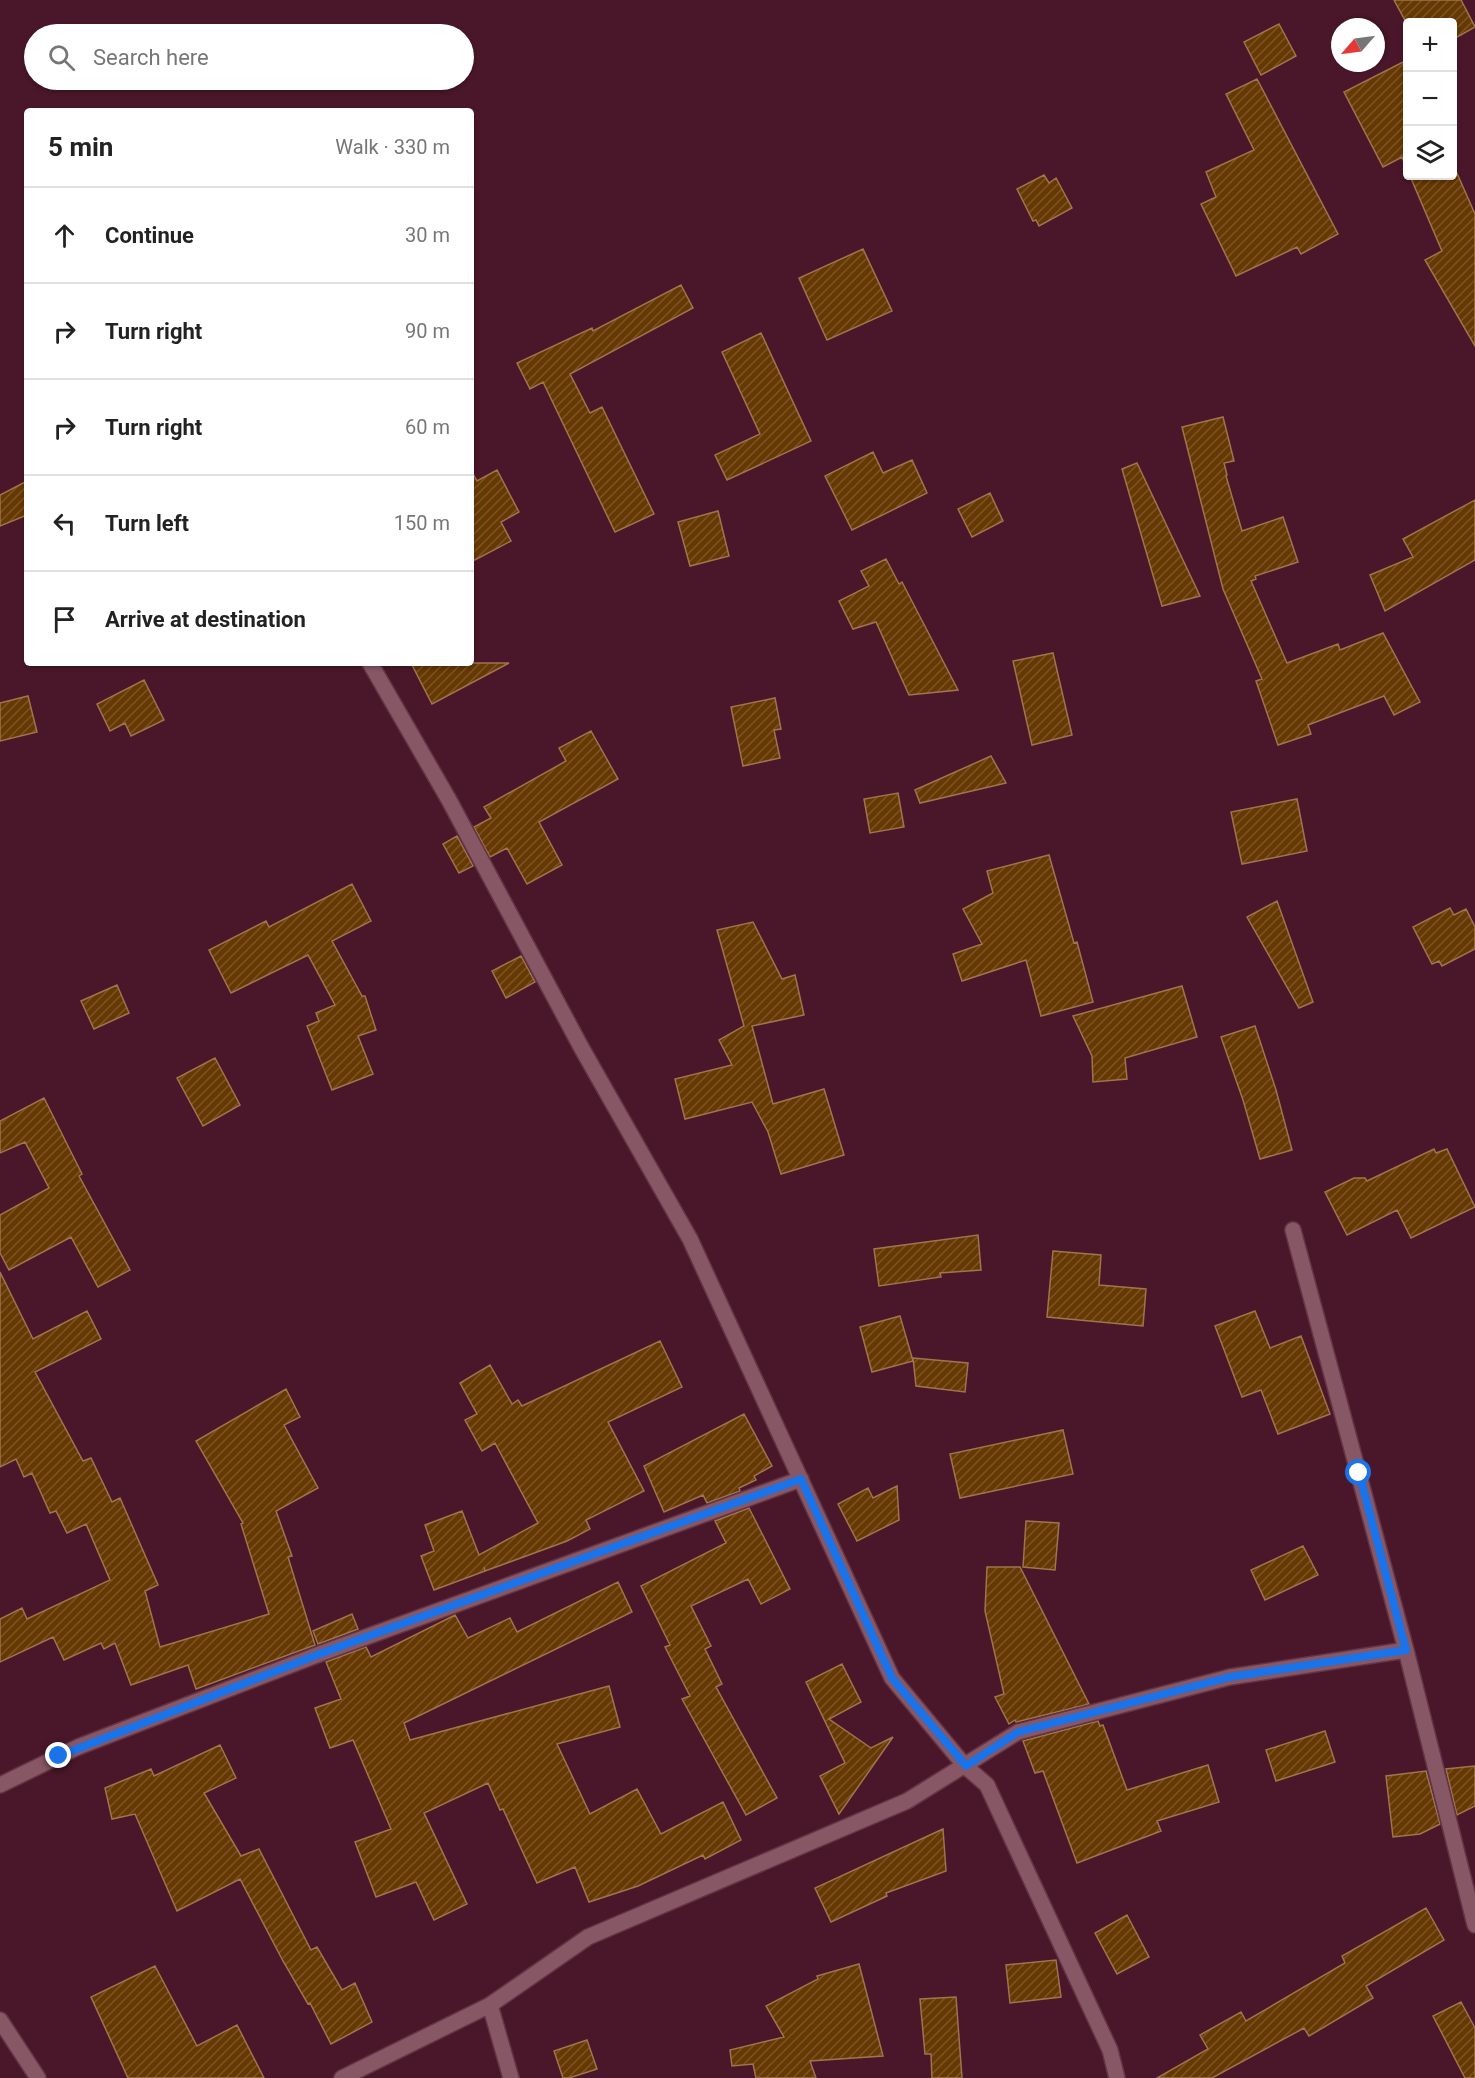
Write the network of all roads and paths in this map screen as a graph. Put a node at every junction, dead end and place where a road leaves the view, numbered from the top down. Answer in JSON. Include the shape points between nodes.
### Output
{"nodes":[{"id":1,"x":372,"y":666,"type":"edge"},
{"id":2,"x":1293,"y":1230,"type":"dead end"},
{"id":3,"x":801,"y":1479,"type":"junction"},
{"id":4,"x":1406,"y":1650,"type":"junction"},
{"id":5,"x":966,"y":1766,"type":"junction"},
{"id":6,"x":0,"y":1785,"type":"edge"},
{"id":7,"x":1475,"y":1925,"type":"edge"},
{"id":8,"x":490,"y":2006,"type":"junction"},
{"id":9,"x":0,"y":2020,"type":"edge"},
{"id":10,"x":38,"y":2078,"type":"edge"},
{"id":11,"x":342,"y":2078,"type":"edge"},
{"id":12,"x":511,"y":2078,"type":"edge"},
{"id":13,"x":1118,"y":2078,"type":"edge"}],
"edges":[{"from":1,"to":3,"type":"street","via":[[690,1239]]},
{"from":2,"to":4,"type":"street"},
{"from":3,"to":5,"type":"street","via":[[892,1678]]},
{"from":3,"to":6,"type":"street","via":[[311,1657],[78,1747]]},
{"from":4,"to":5,"type":"street","via":[[1230,1677],[1018,1732]]},
{"from":4,"to":7,"type":"street"},
{"from":5,"to":8,"type":"street","via":[[907,1801],[588,1937]]},
{"from":5,"to":13,"type":"street","via":[[987,1785],[1110,2050]]},
{"from":8,"to":11,"type":"street"},
{"from":8,"to":12,"type":"street"},
{"from":9,"to":10,"type":"street"}]}
